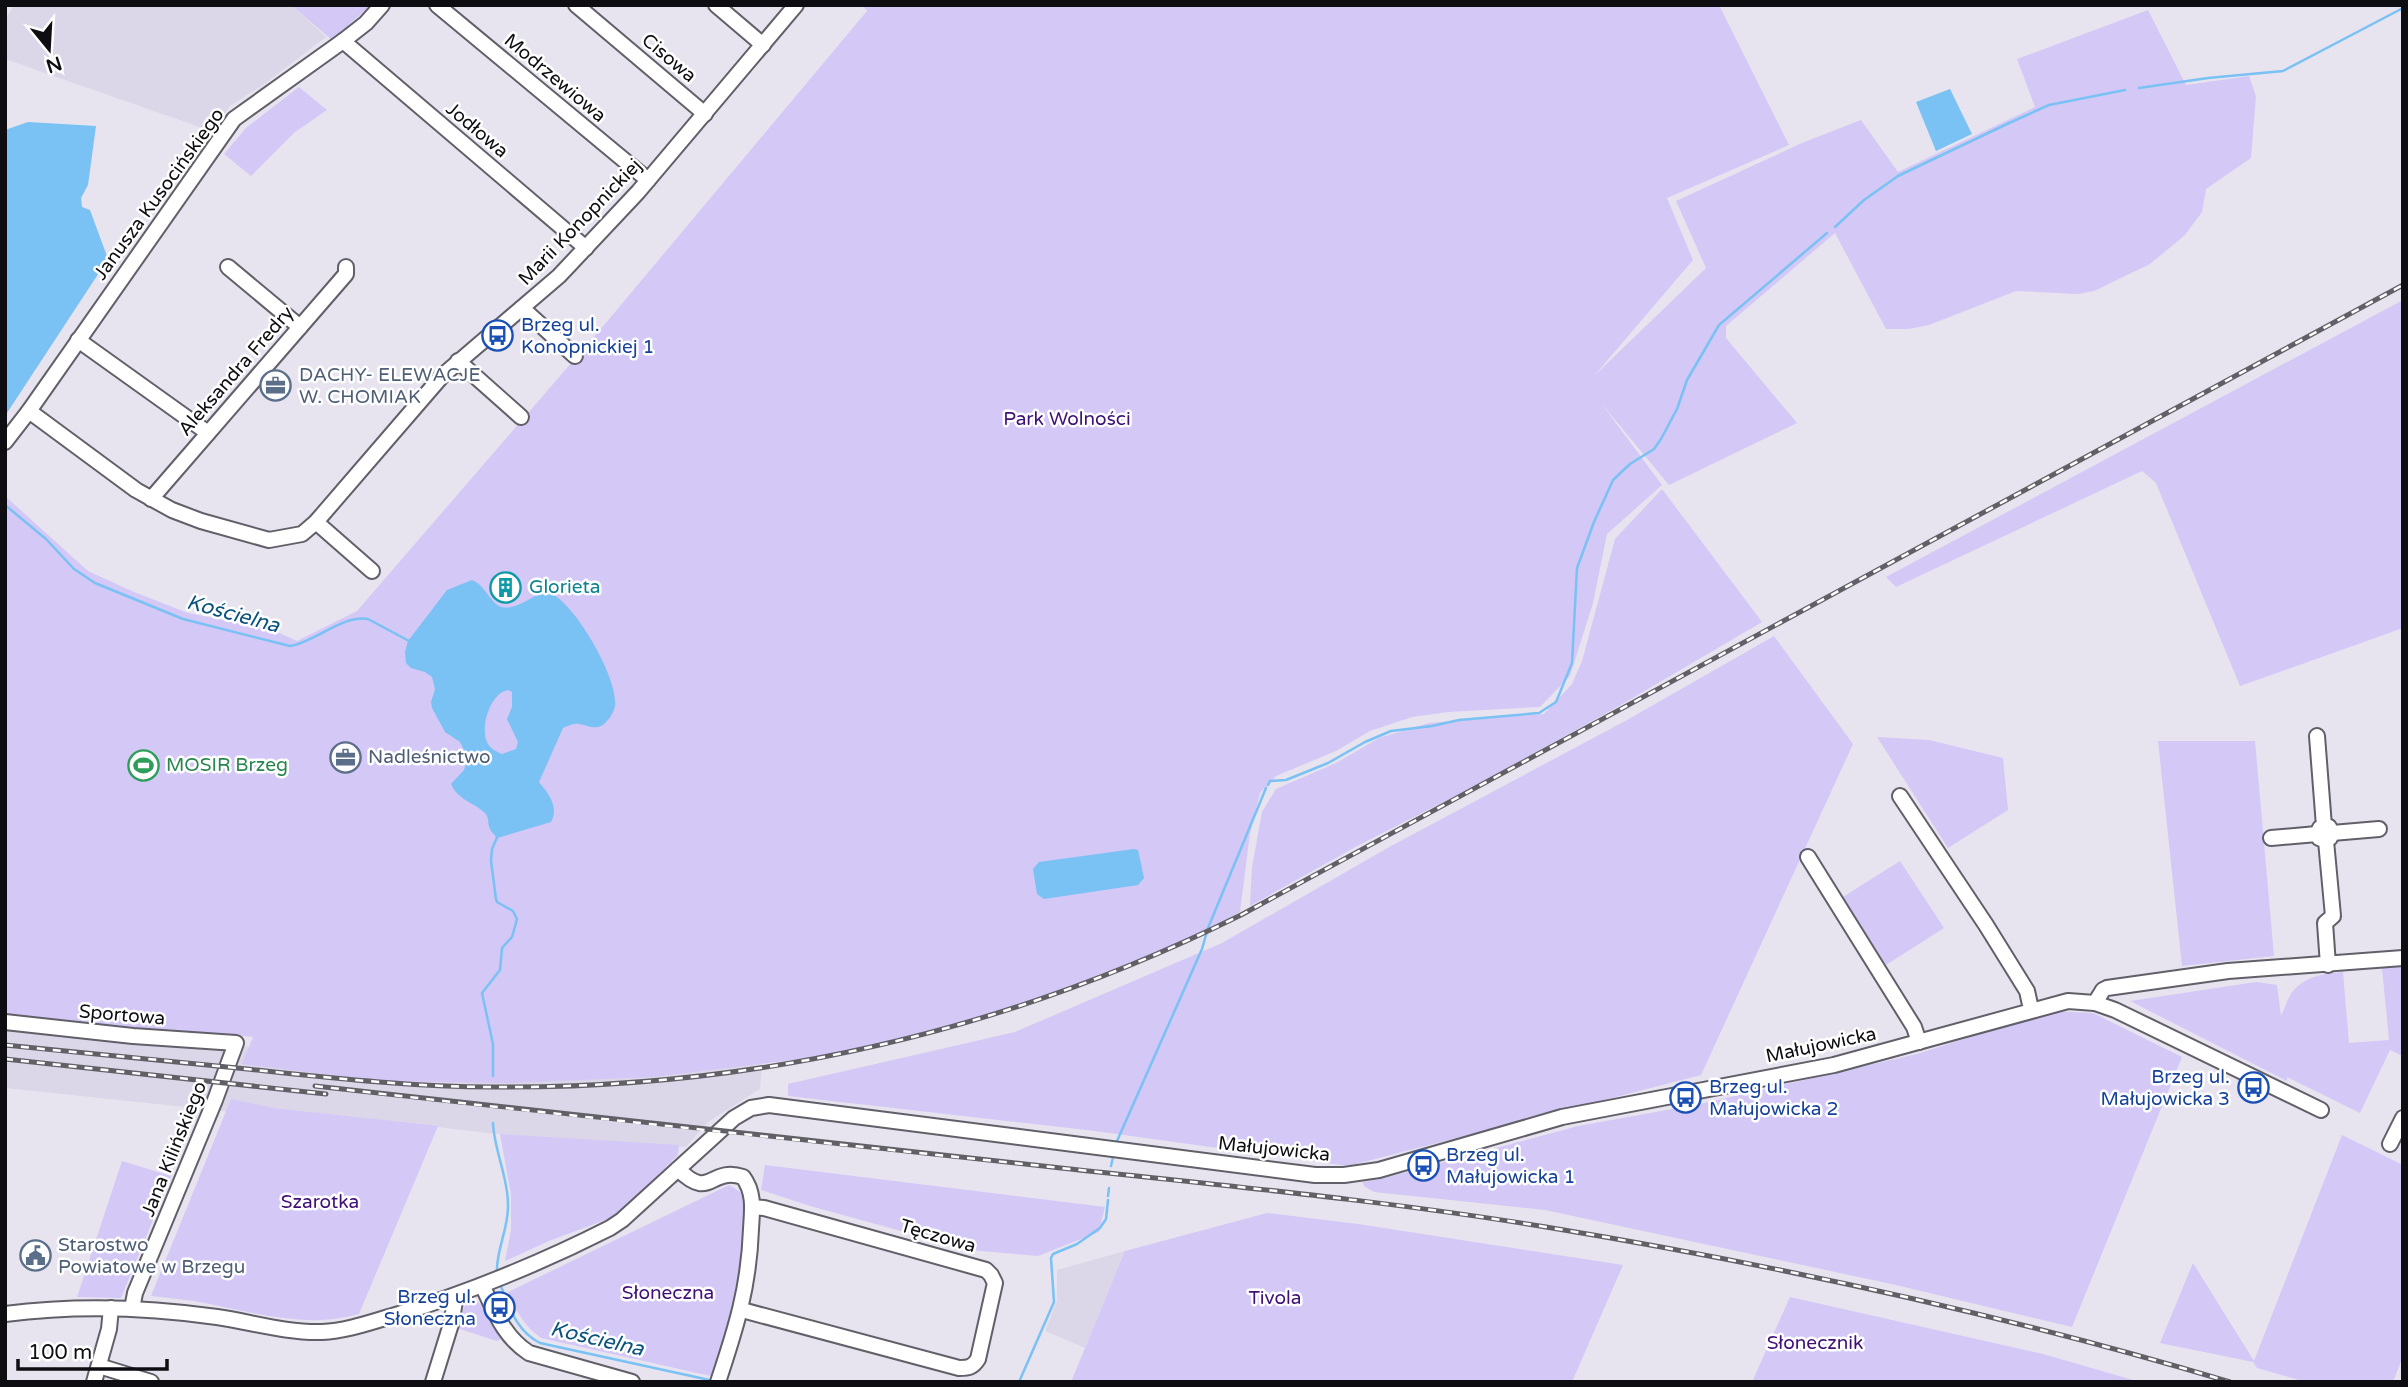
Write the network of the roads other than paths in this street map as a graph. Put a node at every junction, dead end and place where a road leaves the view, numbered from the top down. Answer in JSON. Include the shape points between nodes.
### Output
{"nodes":[{"id":1,"x":382,"y":5,"type":"edge"},
{"id":2,"x":437,"y":5,"type":"edge"},
{"id":3,"x":576,"y":5,"type":"edge"},
{"id":4,"x":716,"y":5,"type":"edge"},
{"id":5,"x":796,"y":5,"type":"edge"},
{"id":6,"x":343,"y":41,"type":"junction"},
{"id":7,"x":763,"y":45,"type":"junction"},
{"id":8,"x":705,"y":114,"type":"junction"},
{"id":9,"x":648,"y":180,"type":"junction"},
{"id":10,"x":586,"y":248,"type":"junction"},
{"id":11,"x":228,"y":267,"type":"dead end"},
{"id":12,"x":346,"y":267,"type":"dead end"},
{"id":13,"x":522,"y":308,"type":"junction"},
{"id":14,"x":299,"y":327,"type":"junction"},
{"id":15,"x":78,"y":340,"type":"junction"},
{"id":16,"x":575,"y":356,"type":"dead end"},
{"id":17,"x":458,"y":361,"type":"junction"},
{"id":18,"x":29,"y":411,"type":"junction"},
{"id":19,"x":521,"y":416,"type":"dead end"},
{"id":20,"x":208,"y":433,"type":"junction"},
{"id":21,"x":5,"y":442,"type":"edge"},
{"id":22,"x":151,"y":499,"type":"junction"},
{"id":23,"x":316,"y":522,"type":"junction"},
{"id":24,"x":372,"y":571,"type":"dead end"},
{"id":25,"x":2317,"y":736,"type":"dead end"},
{"id":26,"x":1900,"y":796,"type":"dead end"},
{"id":27,"x":2379,"y":829,"type":"dead end"},
{"id":28,"x":2325,"y":833,"type":"junction"},
{"id":29,"x":2271,"y":838,"type":"dead end"},
{"id":30,"x":1808,"y":857,"type":"dead end"},
{"id":31,"x":2403,"y":958,"type":"edge"},
{"id":32,"x":2328,"y":965,"type":"junction"},
{"id":33,"x":2095,"y":1003,"type":"junction"},
{"id":34,"x":2031,"y":1009,"type":"junction"},
{"id":35,"x":5,"y":1022,"type":"edge"},
{"id":36,"x":1919,"y":1042,"type":"junction"},
{"id":37,"x":236,"y":1043,"type":"joint"},
{"id":38,"x":2321,"y":1110,"type":"dead end"},
{"id":39,"x":2403,"y":1118,"type":"edge"},
{"id":40,"x":2390,"y":1144,"type":"dead end"},
{"id":41,"x":678,"y":1169,"type":"junction"},
{"id":42,"x":752,"y":1207,"type":"junction"},
{"id":43,"x":494,"y":1282,"type":"junction"},
{"id":44,"x":456,"y":1296,"type":"junction"},
{"id":45,"x":111,"y":1308,"type":"junction"},
{"id":46,"x":132,"y":1309,"type":"junction"},
{"id":47,"x":742,"y":1310,"type":"junction"},
{"id":48,"x":5,"y":1314,"type":"edge"},
{"id":49,"x":99,"y":1366,"type":"junction"},
{"id":50,"x":719,"y":1380,"type":"edge"},
{"id":51,"x":94,"y":1382,"type":"edge"},
{"id":52,"x":151,"y":1382,"type":"edge"},
{"id":53,"x":433,"y":1382,"type":"edge"},
{"id":54,"x":632,"y":1382,"type":"edge"}],
"edges":[{"from":1,"to":6,"type":"street","name":"Janusza Kusocińskiego"},
{"from":2,"to":9,"type":"street","name":"Modrzewiowa"},
{"from":3,"to":8,"type":"street","name":"Cisowa"},
{"from":4,"to":7,"type":"street"},
{"from":5,"to":7,"type":"street","name":"Marii Konopnickiej"},
{"from":6,"to":10,"type":"street","name":"Jodłowa"},
{"from":6,"to":15,"type":"street","name":"Janusza Kusocińskiego","via":[[234,119]]},
{"from":7,"to":8,"type":"street","name":"Marii Konopnickiej"},
{"from":8,"to":9,"type":"street","name":"Marii Konopnickiej"},
{"from":9,"to":10,"type":"street","name":"Marii Konopnickiej"},
{"from":10,"to":13,"type":"street","name":"Marii Konopnickiej"},
{"from":11,"to":14,"type":"street"},
{"from":12,"to":14,"type":"street","name":"Aleksandra Fredry","via":[[346,274]]},
{"from":13,"to":16,"type":"street"},
{"from":13,"to":17,"type":"street","name":"Marii Konopnickiej"},
{"from":14,"to":20,"type":"street","name":"Aleksandra Fredry"},
{"from":15,"to":18,"type":"street","name":"Janusza Kusocińskiego"},
{"from":15,"to":20,"type":"street"},
{"from":17,"to":19,"type":"street"},
{"from":17,"to":23,"type":"street","name":"Marii Konopnickiej"},
{"from":18,"to":21,"type":"street","name":"Janusza Kusocińskiego"},
{"from":18,"to":22,"type":"street","name":"Marii Konopnickiej"},
{"from":20,"to":22,"type":"street","name":"Aleksandra Fredry"},
{"from":22,"to":23,"type":"street","name":"Marii Konopnickiej","via":[[201,521],[269,540],[302,534]]},
{"from":23,"to":24,"type":"street"},
{"from":25,"to":28,"type":"street"},
{"from":26,"to":34,"type":"street","via":[[2000,947],[2027,991]]},
{"from":27,"to":28,"type":"street"},
{"from":28,"to":29,"type":"street"},
{"from":28,"to":32,"type":"street","via":[[2333,916],[2325,923]]},
{"from":30,"to":36,"type":"street"},
{"from":31,"to":32,"type":"street"},
{"from":32,"to":33,"type":"street","via":[[2153,981],[2103,990]]},
{"from":33,"to":34,"type":"street","name":"Małujowicka","via":[[2068,1001]]},
{"from":33,"to":38,"type":"street","name":"Małujowicka"},
{"from":34,"to":36,"type":"street","name":"Małujowicka"},
{"from":35,"to":37,"type":"street","name":"Sportowa"},
{"from":36,"to":41,"type":"street","name":"Małujowicka","via":[[1834,1065],[1562,1117],[1361,1174],[1315,1175],[769,1105],[734,1118]]},
{"from":37,"to":46,"type":"street","name":"Jana Kilińskiego"},
{"from":39,"to":40,"type":"street"},
{"from":41,"to":42,"type":"street","via":[[696,1184],[728,1174],[743,1177]]},
{"from":41,"to":43,"type":"street","name":"Małujowicka","via":[[610,1228]]},
{"from":42,"to":47,"type":"street"},
{"from":42,"to":47,"type":"street","name":"Tęczowa","via":[[986,1270],[995,1283],[978,1359],[967,1368]]},
{"from":43,"to":44,"type":"street","name":"Małujowicka"},
{"from":43,"to":54,"type":"street","via":[[502,1326],[519,1347]]},
{"from":44,"to":46,"type":"street","name":"Małujowicka","via":[[323,1332]]},
{"from":44,"to":53,"type":"street"},
{"from":45,"to":46,"type":"street","name":"Małujowicka"},
{"from":45,"to":48,"type":"street","name":"Małujowicka"},
{"from":45,"to":49,"type":"street"},
{"from":47,"to":50,"type":"street"},
{"from":49,"to":51,"type":"street"},
{"from":49,"to":52,"type":"street"}]}
